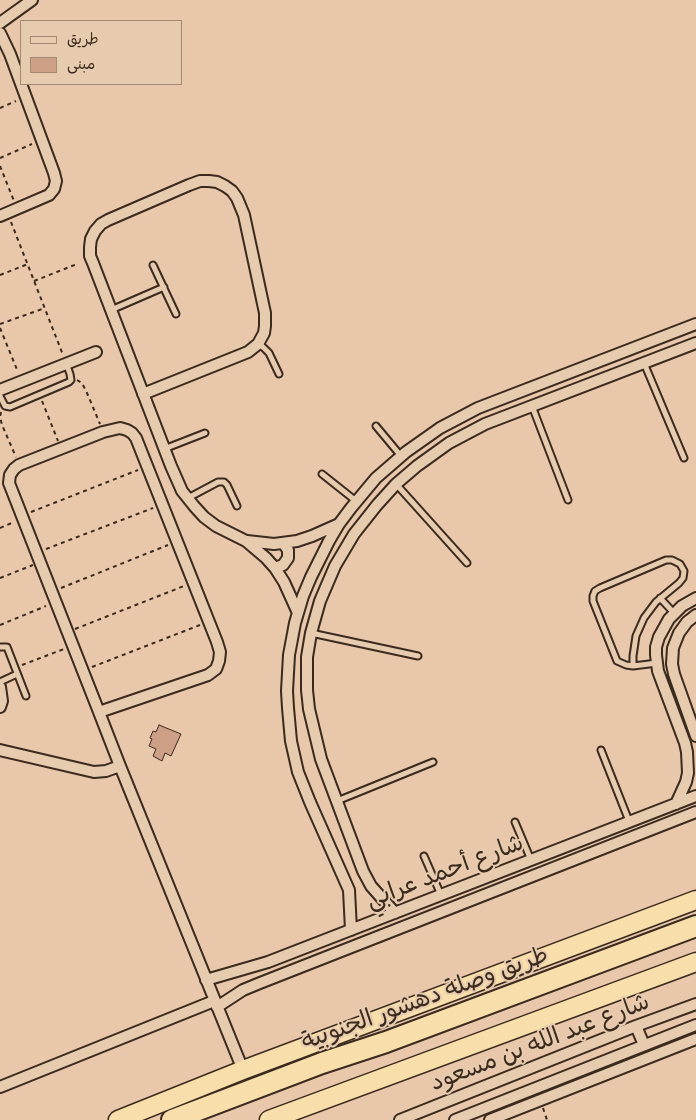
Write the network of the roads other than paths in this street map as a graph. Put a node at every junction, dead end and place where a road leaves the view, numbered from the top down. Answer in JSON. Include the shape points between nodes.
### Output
{"nodes":[{"id":1,"x":32,"y":0,"type":"edge"},
{"id":2,"x":0,"y":23,"type":"edge"},
{"id":3,"x":0,"y":33,"type":"edge"},
{"id":4,"x":20,"y":82,"type":"edge"},
{"id":5,"x":21,"y":85,"type":"edge"},
{"id":6,"x":8,"y":212,"type":"edge"},
{"id":7,"x":153,"y":265,"type":"dead end"},
{"id":8,"x":164,"y":287,"type":"junction"},
{"id":9,"x":111,"y":310,"type":"junction"},
{"id":10,"x":176,"y":314,"type":"dead end"},
{"id":11,"x":696,"y":324,"type":"edge"},
{"id":12,"x":696,"y":343,"type":"edge"},
{"id":13,"x":258,"y":344,"type":"junction"},
{"id":14,"x":96,"y":352,"type":"dead end"},
{"id":15,"x":66,"y":363,"type":"junction"},
{"id":16,"x":644,"y":363,"type":"junction"},
{"id":17,"x":279,"y":374,"type":"dead end"},
{"id":18,"x":548,"y":381,"type":"junction"},
{"id":19,"x":0,"y":390,"type":"edge"},
{"id":20,"x":143,"y":394,"type":"junction"},
{"id":21,"x":0,"y":396,"type":"edge"},
{"id":22,"x":553,"y":398,"type":"junction"},
{"id":23,"x":532,"y":406,"type":"junction"},
{"id":24,"x":376,"y":426,"type":"dead end"},
{"id":25,"x":205,"y":433,"type":"dead end"},
{"id":26,"x":164,"y":449,"type":"junction"},
{"id":27,"x":401,"y":456,"type":"junction"},
{"id":28,"x":684,"y":458,"type":"dead end"},
{"id":29,"x":322,"y":474,"type":"dead end"},
{"id":30,"x":396,"y":484,"type":"junction"},
{"id":31,"x":188,"y":498,"type":"junction"},
{"id":32,"x":568,"y":500,"type":"dead end"},
{"id":33,"x":356,"y":502,"type":"junction"},
{"id":34,"x":237,"y":506,"type":"dead end"},
{"id":35,"x":339,"y":524,"type":"junction"},
{"id":36,"x":246,"y":541,"type":"junction"},
{"id":37,"x":283,"y":543,"type":"junction"},
{"id":38,"x":467,"y":562,"type":"dead end"},
{"id":39,"x":275,"y":568,"type":"junction"},
{"id":40,"x":660,"y":598,"type":"junction"},
{"id":41,"x":696,"y":598,"type":"edge"},
{"id":42,"x":298,"y":613,"type":"junction"},
{"id":43,"x":674,"y":613,"type":"junction"},
{"id":44,"x":696,"y":615,"type":"edge"},
{"id":45,"x":311,"y":633,"type":"junction"},
{"id":46,"x":0,"y":647,"type":"edge"},
{"id":47,"x":418,"y":656,"type":"dead end"},
{"id":48,"x":657,"y":663,"type":"junction"},
{"id":49,"x":633,"y":666,"type":"junction"},
{"id":50,"x":18,"y":674,"type":"junction"},
{"id":51,"x":0,"y":682,"type":"edge"},
{"id":52,"x":0,"y":687,"type":"edge"},
{"id":53,"x":26,"y":696,"type":"dead end"},
{"id":54,"x":0,"y":707,"type":"edge"},
{"id":55,"x":99,"y":712,"type":"junction"},
{"id":56,"x":696,"y":736,"type":"edge"},
{"id":57,"x":0,"y":750,"type":"edge"},
{"id":58,"x":601,"y":750,"type":"dead end"},
{"id":59,"x":433,"y":762,"type":"dead end"},
{"id":60,"x":120,"y":766,"type":"junction"},
{"id":61,"x":696,"y":796,"type":"edge"},
{"id":62,"x":336,"y":800,"type":"junction"},
{"id":63,"x":676,"y":804,"type":"junction"},
{"id":64,"x":696,"y":812,"type":"edge"},
{"id":65,"x":515,"y":822,"type":"dead end"},
{"id":66,"x":629,"y":822,"type":"junction"},
{"id":67,"x":424,"y":856,"type":"dead end"},
{"id":68,"x":531,"y":860,"type":"junction"},
{"id":69,"x":469,"y":884,"type":"junction"},
{"id":70,"x":441,"y":895,"type":"junction"},
{"id":71,"x":474,"y":898,"type":"junction"},
{"id":72,"x":696,"y":900,"type":"edge"},
{"id":73,"x":395,"y":913,"type":"junction"},
{"id":74,"x":696,"y":926,"type":"edge"},
{"id":75,"x":351,"y":930,"type":"junction"},
{"id":76,"x":696,"y":962,"type":"edge"},
{"id":77,"x":206,"y":980,"type":"junction"},
{"id":78,"x":216,"y":1004,"type":"junction"},
{"id":79,"x":696,"y":1004,"type":"edge"},
{"id":80,"x":696,"y":1025,"type":"edge"},
{"id":81,"x":636,"y":1026,"type":"junction"},
{"id":82,"x":696,"y":1039,"type":"edge"},
{"id":83,"x":644,"y":1045,"type":"junction"},
{"id":84,"x":243,"y":1070,"type":"junction"},
{"id":85,"x":0,"y":1087,"type":"edge"},
{"id":86,"x":535,"y":1088,"type":"junction"},
{"id":87,"x":540,"y":1100,"type":"junction"},
{"id":88,"x":118,"y":1120,"type":"edge"},
{"id":89,"x":172,"y":1120,"type":"edge"},
{"id":90,"x":269,"y":1120,"type":"edge"},
{"id":91,"x":400,"y":1120,"type":"edge"},
{"id":92,"x":455,"y":1120,"type":"edge"},
{"id":93,"x":490,"y":1120,"type":"edge"}],
"edges":[{"from":1,"to":2,"type":"street"},
{"from":3,"to":4,"type":"street"},
{"from":5,"to":6,"type":"street","via":[[56,181],[49,195]]},
{"from":7,"to":8,"type":"lane"},
{"from":8,"to":9,"type":"lane"},
{"from":8,"to":10,"type":"lane"},
{"from":9,"to":13,"type":"street","via":[[90,256],[95,231],[116,216],[189,185],[200,181],[217,182],[232,191],[244,216],[266,320]]},
{"from":9,"to":20,"type":"street"},
{"from":11,"to":18,"type":"street"},
{"from":12,"to":16,"type":"street"},
{"from":13,"to":17,"type":"lane","via":[[267,350]]},
{"from":13,"to":20,"type":"street","via":[[248,352]]},
{"from":14,"to":15,"type":"street"},
{"from":15,"to":19,"type":"street"},
{"from":15,"to":21,"type":"lane","via":[[71,377],[69,382],[10,407],[5,406]]},
{"from":16,"to":22,"type":"street"},
{"from":16,"to":28,"type":"lane"},
{"from":18,"to":22,"type":"street"},
{"from":18,"to":27,"type":"street","via":[[459,417]]},
{"from":20,"to":26,"type":"street"},
{"from":22,"to":23,"type":"street"},
{"from":23,"to":30,"type":"street","via":[[485,424],[450,443]]},
{"from":23,"to":32,"type":"lane"},
{"from":24,"to":27,"type":"lane"},
{"from":25,"to":26,"type":"lane"},
{"from":26,"to":31,"type":"street"},
{"from":27,"to":33,"type":"street"},
{"from":29,"to":33,"type":"lane"},
{"from":30,"to":38,"type":"lane"},
{"from":30,"to":45,"type":"street","via":[[365,519],[344,550],[323,592]]},
{"from":31,"to":34,"type":"lane","via":[[224,482],[228,484]]},
{"from":31,"to":36,"type":"street","via":[[216,526]]},
{"from":33,"to":35,"type":"street"},
{"from":35,"to":37,"type":"street","via":[[312,536]]},
{"from":35,"to":42,"type":"street","via":[[310,576]]},
{"from":36,"to":37,"type":"street"},
{"from":36,"to":39,"type":"street"},
{"from":37,"to":39,"type":"street","via":[[288,550],[288,558]]},
{"from":39,"to":42,"type":"street"},
{"from":40,"to":43,"type":"lane"},
{"from":40,"to":49,"type":"lane","via":[[640,627],[634,646]]},
{"from":40,"to":49,"type":"lane","via":[[683,578],[684,571],[675,560],[666,560],[594,593],[594,601],[616,658],[622,664]]},
{"from":41,"to":43,"type":"street"},
{"from":42,"to":75,"type":"street","via":[[288,673],[292,749],[303,787],[349,890]]},
{"from":43,"to":48,"type":"street","via":[[659,637]]},
{"from":44,"to":56,"type":"street","via":[[679,633],[673,648],[672,664]]},
{"from":45,"to":47,"type":"lane"},
{"from":45,"to":62,"type":"street","via":[[307,657],[309,709],[321,759]]},
{"from":46,"to":50,"type":"lane","via":[[7,648]]},
{"from":48,"to":49,"type":"lane"},
{"from":48,"to":63,"type":"street","via":[[688,752],[686,782]]},
{"from":50,"to":51,"type":"lane"},
{"from":50,"to":53,"type":"lane"},
{"from":52,"to":54,"type":"street"},
{"from":55,"to":55,"type":"street","via":[[208,674],[216,669],[220,652],[136,438],[120,428],[19,465],[10,475],[9,482]]},
{"from":55,"to":60,"type":"street"},
{"from":57,"to":60,"type":"street","via":[[94,772]]},
{"from":58,"to":66,"type":"lane"},
{"from":59,"to":62,"type":"lane"},
{"from":60,"to":77,"type":"street"},
{"from":61,"to":63,"type":"street","name":"شارع أحمد عرابي"},
{"from":62,"to":73,"type":"street","via":[[367,879]]},
{"from":63,"to":66,"type":"street","name":"شارع أحمد عرابي"},
{"from":64,"to":71,"type":"street"},
{"from":65,"to":68,"type":"lane"},
{"from":66,"to":68,"type":"street","name":"شارع أحمد عرابي"},
{"from":67,"to":70,"type":"lane"},
{"from":68,"to":69,"type":"street","name":"شارع أحمد عرابي"},
{"from":69,"to":70,"type":"street","name":"شارع أحمد عرابي"},
{"from":69,"to":71,"type":"street"},
{"from":70,"to":73,"type":"street","name":"شارع أحمد عرابي"},
{"from":71,"to":78,"type":"street","via":[[251,986]]},
{"from":72,"to":84,"type":"highway"},
{"from":73,"to":75,"type":"street","name":"شارع أحمد عرابي"},
{"from":74,"to":89,"type":"highway","name":"طريق وصلة دهشور الجنوبية"},
{"from":75,"to":77,"type":"street","name":"شارع أحمد عرابي","via":[[268,962]]},
{"from":76,"to":90,"type":"highway"},
{"from":77,"to":78,"type":"street"},
{"from":78,"to":84,"type":"street"},
{"from":78,"to":85,"type":"street"},
{"from":79,"to":81,"type":"street","name":"شارع عبد الله بن مسعود"},
{"from":80,"to":83,"type":"street","name":"شارع عبد الله بن مسعود"},
{"from":81,"to":83,"type":"street"},
{"from":81,"to":91,"type":"street","name":"شارع عبد الله بن مسعود"},
{"from":82,"to":87,"type":"street"},
{"from":83,"to":86,"type":"street","name":"شارع عبد الله بن مسعود"},
{"from":84,"to":88,"type":"highway"},
{"from":86,"to":87,"type":"street"},
{"from":86,"to":92,"type":"street","name":"شارع عبد الله بن مسعود"},
{"from":87,"to":93,"type":"street"}]}
